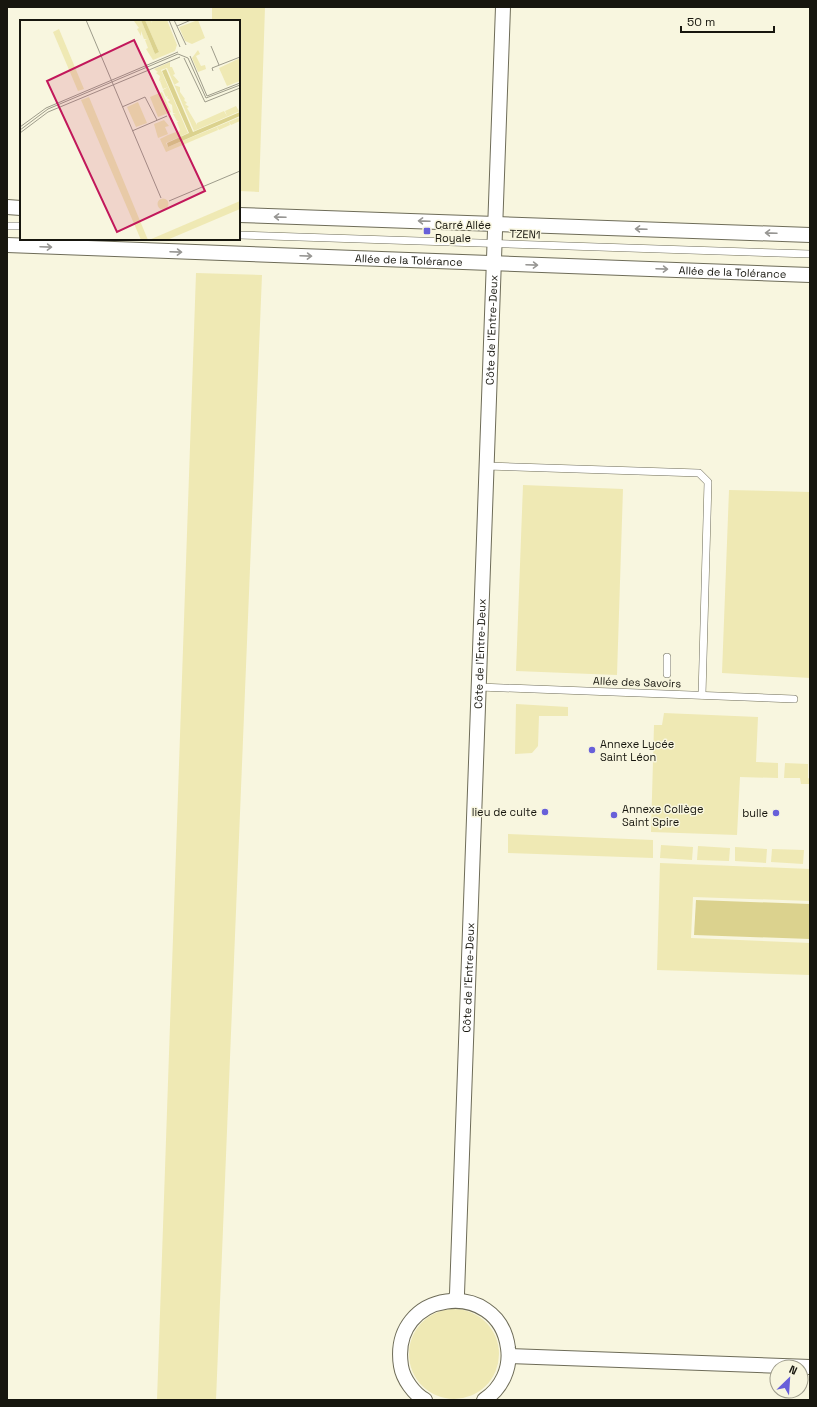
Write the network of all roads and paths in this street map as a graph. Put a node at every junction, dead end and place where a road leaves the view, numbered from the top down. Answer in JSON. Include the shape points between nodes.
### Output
{"nodes":[{"id":1,"x":503,"y":7,"type":"edge"},
{"id":2,"x":7,"y":207,"type":"edge"},
{"id":3,"x":20,"y":208,"type":"edge"},
{"id":4,"x":240,"y":216,"type":"edge"},
{"id":5,"x":495,"y":224,"type":"junction"},
{"id":6,"x":7,"y":226,"type":"edge"},
{"id":7,"x":20,"y":226,"type":"edge"},
{"id":8,"x":240,"y":235,"type":"edge"},
{"id":9,"x":810,"y":235,"type":"edge"},
{"id":10,"x":494,"y":244,"type":"junction"},
{"id":11,"x":7,"y":245,"type":"edge"},
{"id":12,"x":810,"y":254,"type":"edge"},
{"id":13,"x":493,"y":262,"type":"junction"},
{"id":14,"x":810,"y":275,"type":"edge"},
{"id":15,"x":486,"y":466,"type":"junction"},
{"id":16,"x":667,"y":657,"type":"dead end"},
{"id":17,"x":667,"y":674,"type":"dead end"},
{"id":18,"x":479,"y":687,"type":"junction"},
{"id":19,"x":702,"y":695,"type":"junction"},
{"id":20,"x":794,"y":699,"type":"dead end"},
{"id":21,"x":455,"y":1300,"type":"junction"},
{"id":22,"x":509,"y":1356,"type":"junction"},
{"id":23,"x":810,"y":1367,"type":"edge"},
{"id":24,"x":425,"y":1400,"type":"edge"},
{"id":25,"x":484,"y":1400,"type":"edge"}],
"edges":[{"from":1,"to":5,"type":"street","name":"Côte de l'Entre-Deux"},
{"from":2,"to":3,"type":"street"},
{"from":5,"to":4,"type":"street","one_way":true},
{"from":9,"to":5,"type":"street","one_way":true},
{"from":5,"to":10,"type":"street","name":"Côte de l'Entre-Deux"},
{"from":6,"to":7,"type":"lane"},
{"from":8,"to":10,"type":"lane","name":"TZEN1"},
{"from":10,"to":12,"type":"lane","name":"TZEN1"},
{"from":10,"to":13,"type":"street","name":"Côte de l'Entre-Deux"},
{"from":11,"to":13,"type":"street","name":"Allée de la Tolérance","one_way":true},
{"from":13,"to":14,"type":"street","name":"Allée de la Tolérance","one_way":true},
{"from":13,"to":15,"type":"street","name":"Côte de l'Entre-Deux"},
{"from":15,"to":18,"type":"street","name":"Côte de l'Entre-Deux"},
{"from":15,"to":19,"type":"lane","via":[[699,473],[708,482]]},
{"from":16,"to":17,"type":"lane"},
{"from":18,"to":19,"type":"lane","name":"Allée des Savoirs"},
{"from":18,"to":21,"type":"street","name":"Côte de l'Entre-Deux"},
{"from":19,"to":20,"type":"lane","name":"Allée des Savoirs"},
{"from":21,"to":22,"type":"street","via":[[472,1303],[487,1311],[500,1323],[507,1339]]},
{"from":21,"to":24,"type":"street","via":[[438,1302],[422,1310],[410,1322],[402,1337],[402,1371],[410,1386]]},
{"from":22,"to":23,"type":"street"},
{"from":22,"to":25,"type":"street","via":[[506,1373],[498,1388]]}]}
